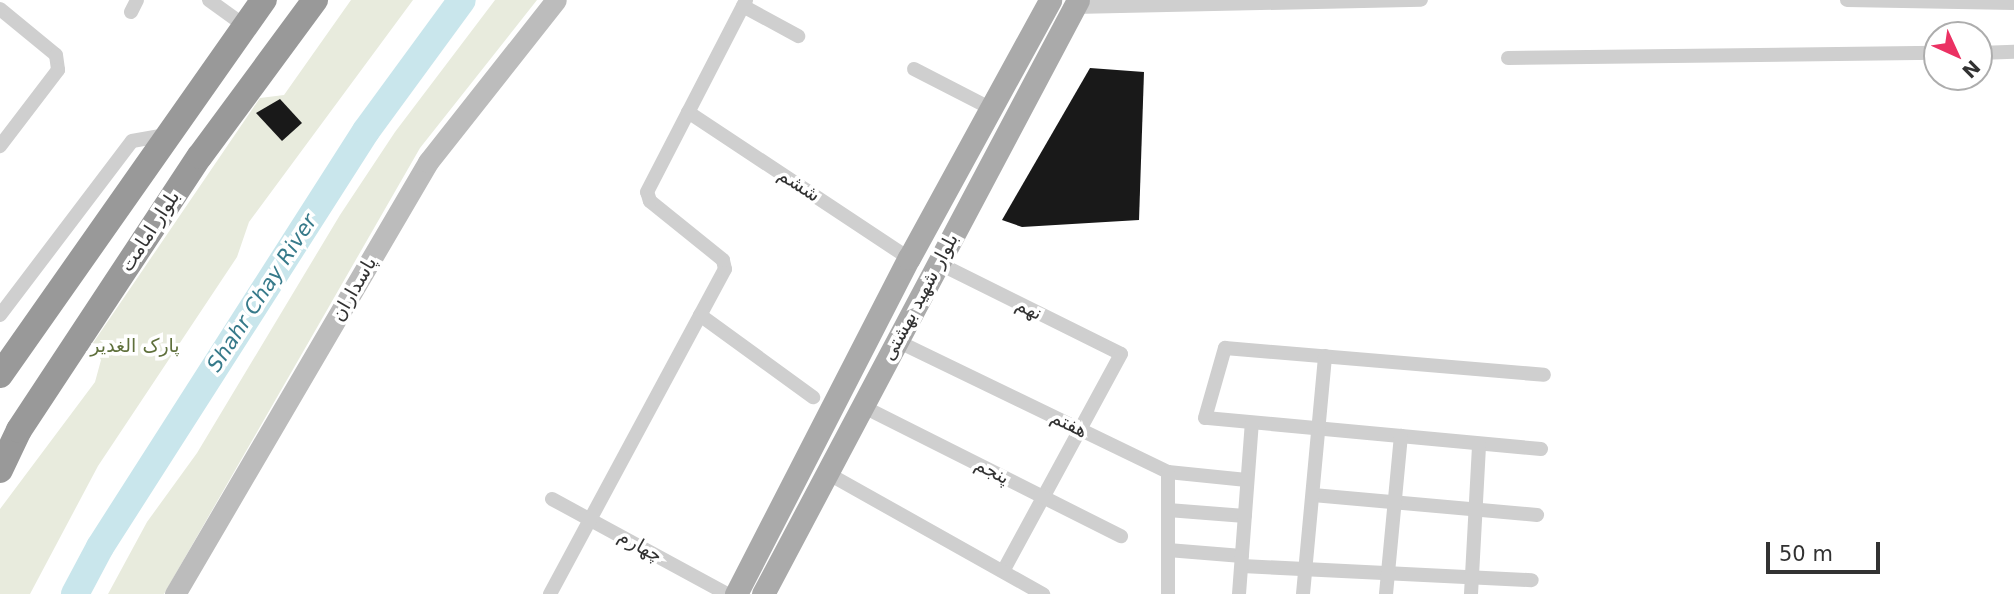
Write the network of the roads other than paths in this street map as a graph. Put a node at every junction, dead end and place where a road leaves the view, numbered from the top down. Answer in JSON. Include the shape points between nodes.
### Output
{"nodes":[{"id":1,"x":209,"y":0,"type":"edge"},
{"id":2,"x":264,"y":0,"type":"edge"},
{"id":3,"x":315,"y":0,"type":"edge"},
{"id":4,"x":556,"y":0,"type":"edge"},
{"id":5,"x":1421,"y":0,"type":"edge"},
{"id":6,"x":1847,"y":0,"type":"edge"},
{"id":7,"x":1938,"y":1,"type":"edge"},
{"id":8,"x":744,"y":3,"type":"edge"},
{"id":9,"x":1076,"y":3,"type":"edge"},
{"id":10,"x":2014,"y":3,"type":"edge"},
{"id":11,"x":1042,"y":6,"type":"edge"},
{"id":12,"x":0,"y":9,"type":"edge"},
{"id":13,"x":245,"y":26,"type":"junction"},
{"id":14,"x":798,"y":36,"type":"dead end"},
{"id":15,"x":2014,"y":52,"type":"edge"},
{"id":16,"x":1923,"y":53,"type":"edge"},
{"id":17,"x":1993,"y":53,"type":"edge"},
{"id":18,"x":1508,"y":58,"type":"dead end"},
{"id":19,"x":914,"y":69,"type":"dead end"},
{"id":20,"x":990,"y":108,"type":"junction"},
{"id":21,"x":688,"y":112,"type":"junction"},
{"id":22,"x":169,"y":135,"type":"junction"},
{"id":23,"x":0,"y":146,"type":"edge"},
{"id":24,"x":909,"y":258,"type":"junction"},
{"id":25,"x":938,"y":263,"type":"junction"},
{"id":26,"x":0,"y":315,"type":"edge"},
{"id":27,"x":700,"y":315,"type":"junction"},
{"id":28,"x":897,"y":341,"type":"junction"},
{"id":29,"x":1325,"y":356,"type":"junction"},
{"id":30,"x":0,"y":375,"type":"edge"},
{"id":31,"x":1544,"y":375,"type":"dead end"},
{"id":32,"x":813,"y":397,"type":"dead end"},
{"id":33,"x":862,"y":406,"type":"junction"},
{"id":34,"x":1252,"y":423,"type":"junction"},
{"id":35,"x":1319,"y":429,"type":"junction"},
{"id":36,"x":19,"y":430,"type":"junction"},
{"id":37,"x":1080,"y":430,"type":"junction"},
{"id":38,"x":1401,"y":436,"type":"junction"},
{"id":39,"x":1479,"y":444,"type":"junction"},
{"id":40,"x":0,"y":450,"type":"edge"},
{"id":41,"x":1541,"y":450,"type":"dead end"},
{"id":42,"x":0,"y":470,"type":"edge"},
{"id":43,"x":1168,"y":472,"type":"junction"},
{"id":44,"x":828,"y":473,"type":"junction"},
{"id":45,"x":1247,"y":480,"type":"junction"},
{"id":46,"x":1313,"y":495,"type":"junction"},
{"id":47,"x":1043,"y":497,"type":"junction"},
{"id":48,"x":552,"y":499,"type":"dead end"},
{"id":49,"x":1395,"y":502,"type":"junction"},
{"id":50,"x":1168,"y":510,"type":"junction"},
{"id":51,"x":1476,"y":510,"type":"junction"},
{"id":52,"x":1537,"y":515,"type":"dead end"},
{"id":53,"x":1245,"y":516,"type":"junction"},
{"id":54,"x":590,"y":518,"type":"junction"},
{"id":55,"x":1121,"y":536,"type":"dead end"},
{"id":56,"x":1168,"y":550,"type":"junction"},
{"id":57,"x":1242,"y":561,"type":"junction"},
{"id":58,"x":1306,"y":569,"type":"junction"},
{"id":59,"x":1003,"y":571,"type":"junction"},
{"id":60,"x":1388,"y":573,"type":"junction"},
{"id":61,"x":1472,"y":577,"type":"junction"},
{"id":62,"x":1532,"y":580,"type":"dead end"},
{"id":63,"x":175,"y":594,"type":"edge"},
{"id":64,"x":550,"y":594,"type":"edge"},
{"id":65,"x":727,"y":594,"type":"edge"},
{"id":66,"x":736,"y":594,"type":"edge"},
{"id":67,"x":763,"y":594,"type":"edge"},
{"id":68,"x":1043,"y":594,"type":"edge"},
{"id":69,"x":1168,"y":594,"type":"edge"},
{"id":70,"x":1240,"y":594,"type":"edge"},
{"id":71,"x":1303,"y":594,"type":"edge"},
{"id":72,"x":1386,"y":594,"type":"edge"},
{"id":73,"x":1471,"y":594,"type":"edge"}],
"edges":[{"from":1,"to":13,"type":"street"},
{"from":2,"to":13,"type":"highway","name":"بلوار امامت"},
{"from":3,"to":36,"type":"highway","name":"بلوار امامت","via":[[200,156]]},
{"from":4,"to":63,"type":"main road","name":"پاسداران","via":[[428,162]]},
{"from":5,"to":9,"type":"street"},
{"from":6,"to":7,"type":"street"},
{"from":7,"to":10,"type":"street"},
{"from":8,"to":14,"type":"street"},
{"from":8,"to":21,"type":"street"},
{"from":9,"to":25,"type":"main road","name":"بلوار شهید بهشتی"},
{"from":11,"to":20,"type":"main road","name":"بلوار شهید بهشتی"},
{"from":12,"to":23,"type":"street","via":[[56,55],[58,70]]},
{"from":13,"to":22,"type":"highway","name":"بلوار امامت"},
{"from":15,"to":17,"type":"street"},
{"from":16,"to":18,"type":"street"},
{"from":19,"to":20,"type":"street"},
{"from":20,"to":24,"type":"main road","name":"بلوار شهید بهشتی"},
{"from":21,"to":24,"type":"street","name":"ششم"},
{"from":21,"to":27,"type":"street","via":[[647,192],[650,201],[727,264]]},
{"from":22,"to":26,"type":"street","via":[[132,141]]},
{"from":22,"to":30,"type":"highway","name":"بلوار امامت"},
{"from":24,"to":66,"type":"main road","name":"بلوار شهید بهشتی"},
{"from":25,"to":28,"type":"main road","name":"بلوار شهید بهشتی"},
{"from":25,"to":37,"type":"street","name":"نهم","via":[[1121,354]]},
{"from":27,"to":32,"type":"street"},
{"from":27,"to":54,"type":"street"},
{"from":28,"to":33,"type":"main road","name":"بلوار شهید بهشتی"},
{"from":28,"to":37,"type":"street","name":"هفتم"},
{"from":29,"to":31,"type":"street"},
{"from":29,"to":34,"type":"street","via":[[1225,348],[1205,418]]},
{"from":29,"to":35,"type":"street"},
{"from":33,"to":44,"type":"main road","name":"بلوار شهید بهشتی"},
{"from":33,"to":47,"type":"street","name":"پنجم"},
{"from":34,"to":35,"type":"street"},
{"from":34,"to":45,"type":"street"},
{"from":35,"to":38,"type":"street"},
{"from":35,"to":46,"type":"street"},
{"from":36,"to":40,"type":"highway"},
{"from":36,"to":42,"type":"highway","name":"بلوار امامت"},
{"from":37,"to":43,"type":"street","name":"هفتم"},
{"from":37,"to":47,"type":"street"},
{"from":38,"to":39,"type":"street"},
{"from":38,"to":49,"type":"street"},
{"from":39,"to":41,"type":"street"},
{"from":39,"to":51,"type":"street"},
{"from":43,"to":45,"type":"street","name":"هفتم"},
{"from":43,"to":50,"type":"street"},
{"from":44,"to":59,"type":"street"},
{"from":44,"to":67,"type":"main road","name":"بلوار شهید بهشتی"},
{"from":45,"to":53,"type":"street"},
{"from":46,"to":49,"type":"street"},
{"from":46,"to":58,"type":"street"},
{"from":47,"to":55,"type":"street","name":"پنجم"},
{"from":47,"to":59,"type":"street"},
{"from":48,"to":54,"type":"street","name":"چهارم"},
{"from":49,"to":51,"type":"street"},
{"from":49,"to":60,"type":"street"},
{"from":50,"to":53,"type":"street"},
{"from":50,"to":56,"type":"street"},
{"from":51,"to":52,"type":"street"},
{"from":51,"to":61,"type":"street"},
{"from":53,"to":57,"type":"street"},
{"from":54,"to":64,"type":"street"},
{"from":54,"to":65,"type":"street","name":"چهارم"},
{"from":56,"to":57,"type":"street"},
{"from":56,"to":69,"type":"street"},
{"from":57,"to":58,"type":"street"},
{"from":57,"to":70,"type":"street"},
{"from":58,"to":60,"type":"street"},
{"from":58,"to":71,"type":"street"},
{"from":59,"to":68,"type":"street"},
{"from":60,"to":61,"type":"street"},
{"from":60,"to":72,"type":"street"},
{"from":61,"to":62,"type":"street"},
{"from":61,"to":73,"type":"street"}]}
